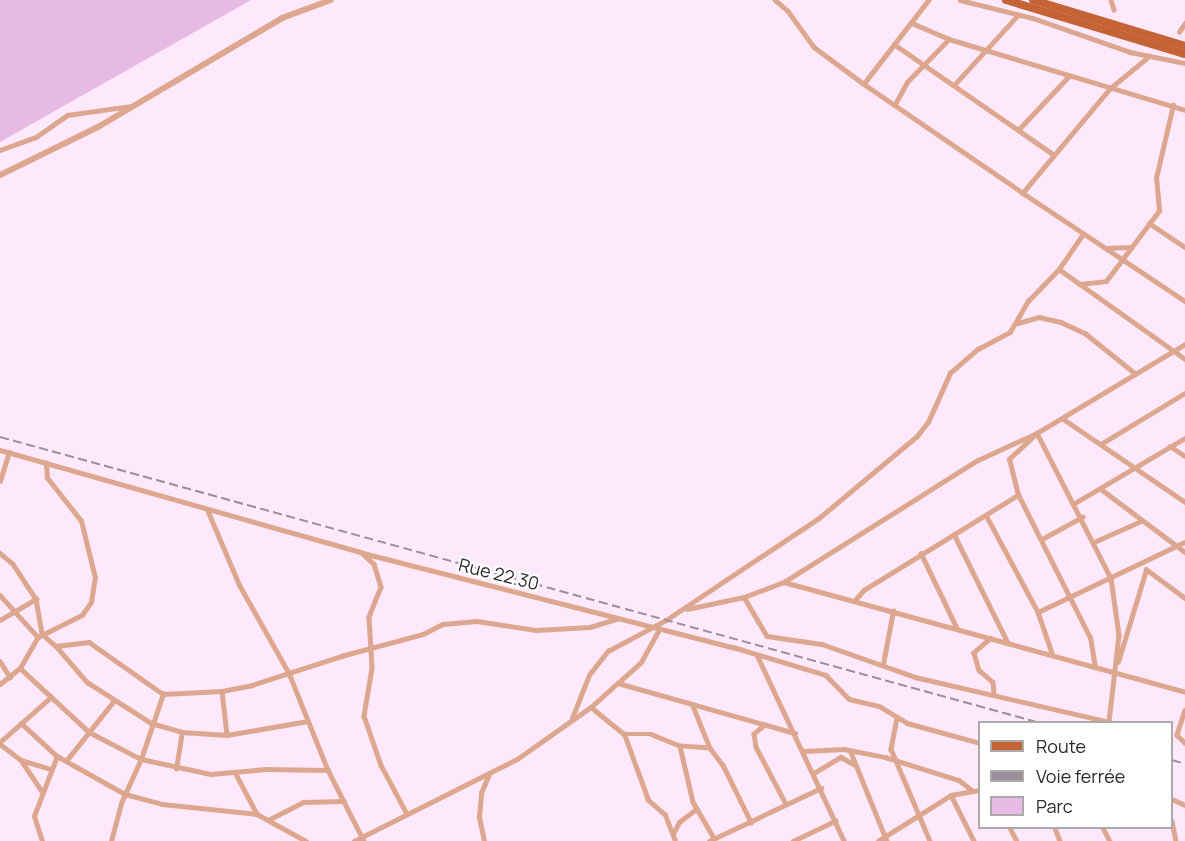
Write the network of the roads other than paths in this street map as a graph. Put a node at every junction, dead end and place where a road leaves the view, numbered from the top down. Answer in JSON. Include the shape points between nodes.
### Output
{"nodes":[{"id":1,"x":331,"y":0,"type":"edge"},
{"id":2,"x":775,"y":0,"type":"edge"},
{"id":3,"x":928,"y":0,"type":"edge"},
{"id":4,"x":960,"y":0,"type":"edge"},
{"id":5,"x":1006,"y":0,"type":"edge"},
{"id":6,"x":1033,"y":0,"type":"edge"},
{"id":7,"x":1111,"y":0,"type":"edge"},
{"id":8,"x":1114,"y":10,"type":"dead end"},
{"id":9,"x":1018,"y":15,"type":"junction"},
{"id":10,"x":912,"y":23,"type":"junction"},
{"id":11,"x":1185,"y":23,"type":"edge"},
{"id":12,"x":1179,"y":32,"type":"dead end"},
{"id":13,"x":949,"y":39,"type":"junction"},
{"id":14,"x":894,"y":44,"type":"junction"},
{"id":15,"x":1185,"y":46,"type":"edge"},
{"id":16,"x":989,"y":50,"type":"junction"},
{"id":17,"x":1185,"y":54,"type":"edge"},
{"id":18,"x":1150,"y":56,"type":"junction"},
{"id":19,"x":1185,"y":63,"type":"edge"},
{"id":20,"x":927,"y":65,"type":"junction"},
{"id":21,"x":1069,"y":76,"type":"junction"},
{"id":22,"x":864,"y":84,"type":"junction"},
{"id":23,"x":955,"y":84,"type":"junction"},
{"id":24,"x":1110,"y":89,"type":"junction"},
{"id":25,"x":895,"y":104,"type":"junction"},
{"id":26,"x":134,"y":105,"type":"junction"},
{"id":27,"x":1173,"y":105,"type":"junction"},
{"id":28,"x":1185,"y":110,"type":"edge"},
{"id":29,"x":1019,"y":129,"type":"junction"},
{"id":30,"x":0,"y":150,"type":"edge"},
{"id":31,"x":1053,"y":154,"type":"junction"},
{"id":32,"x":0,"y":175,"type":"edge"},
{"id":33,"x":1023,"y":193,"type":"junction"},
{"id":34,"x":1149,"y":223,"type":"junction"},
{"id":35,"x":1083,"y":234,"type":"junction"},
{"id":36,"x":1184,"y":244,"type":"edge"},
{"id":37,"x":1130,"y":247,"type":"junction"},
{"id":38,"x":1105,"y":248,"type":"junction"},
{"id":39,"x":1121,"y":258,"type":"junction"},
{"id":40,"x":1059,"y":269,"type":"junction"},
{"id":41,"x":1079,"y":284,"type":"junction"},
{"id":42,"x":1185,"y":301,"type":"edge"},
{"id":43,"x":1016,"y":324,"type":"junction"},
{"id":44,"x":1185,"y":344,"type":"edge"},
{"id":45,"x":1174,"y":351,"type":"junction"},
{"id":46,"x":1185,"y":359,"type":"edge"},
{"id":47,"x":1137,"y":375,"type":"junction"},
{"id":48,"x":1185,"y":393,"type":"edge"},
{"id":49,"x":1062,"y":418,"type":"junction"},
{"id":50,"x":1037,"y":433,"type":"junction"},
{"id":51,"x":1185,"y":438,"type":"edge"},
{"id":52,"x":1101,"y":444,"type":"junction"},
{"id":53,"x":1170,"y":446,"type":"junction"},
{"id":54,"x":0,"y":450,"type":"edge"},
{"id":55,"x":9,"y":452,"type":"junction"},
{"id":56,"x":1185,"y":456,"type":"edge"},
{"id":57,"x":46,"y":463,"type":"junction"},
{"id":58,"x":1136,"y":468,"type":"junction"},
{"id":59,"x":0,"y":481,"type":"edge"},
{"id":60,"x":1101,"y":489,"type":"junction"},
{"id":61,"x":1018,"y":495,"type":"junction"},
{"id":62,"x":1185,"y":502,"type":"edge"},
{"id":63,"x":1075,"y":503,"type":"junction"},
{"id":64,"x":208,"y":511,"type":"junction"},
{"id":65,"x":986,"y":515,"type":"junction"},
{"id":66,"x":1082,"y":518,"type":"junction"},
{"id":67,"x":1141,"y":521,"type":"junction"},
{"id":68,"x":954,"y":534,"type":"junction"},
{"id":69,"x":1042,"y":539,"type":"junction"},
{"id":70,"x":1095,"y":542,"type":"junction"},
{"id":71,"x":1185,"y":542,"type":"edge"},
{"id":72,"x":1177,"y":546,"type":"junction"},
{"id":73,"x":1185,"y":552,"type":"edge"},
{"id":74,"x":0,"y":553,"type":"edge"},
{"id":75,"x":363,"y":553,"type":"junction"},
{"id":76,"x":921,"y":553,"type":"junction"},
{"id":77,"x":1145,"y":567,"type":"junction"},
{"id":78,"x":1111,"y":578,"type":"junction"},
{"id":79,"x":784,"y":582,"type":"junction"},
{"id":80,"x":0,"y":596,"type":"edge"},
{"id":81,"x":1071,"y":596,"type":"junction"},
{"id":82,"x":744,"y":597,"type":"junction"},
{"id":83,"x":36,"y":598,"type":"junction"},
{"id":84,"x":1185,"y":598,"type":"edge"},
{"id":85,"x":854,"y":600,"type":"junction"},
{"id":86,"x":681,"y":610,"type":"junction"},
{"id":87,"x":14,"y":611,"type":"junction"},
{"id":88,"x":893,"y":611,"type":"junction"},
{"id":89,"x":1038,"y":612,"type":"junction"},
{"id":90,"x":618,"y":618,"type":"junction"},
{"id":91,"x":0,"y":620,"type":"edge"},
{"id":92,"x":652,"y":628,"type":"junction"},
{"id":93,"x":957,"y":628,"type":"junction"},
{"id":94,"x":659,"y":630,"type":"junction"},
{"id":95,"x":40,"y":635,"type":"junction"},
{"id":96,"x":991,"y":638,"type":"junction"},
{"id":97,"x":1008,"y":643,"type":"junction"},
{"id":98,"x":56,"y":646,"type":"junction"},
{"id":99,"x":368,"y":648,"type":"junction"},
{"id":100,"x":1052,"y":653,"type":"junction"},
{"id":101,"x":758,"y":657,"type":"junction"},
{"id":102,"x":0,"y":661,"type":"edge"},
{"id":103,"x":883,"y":664,"type":"junction"},
{"id":104,"x":20,"y":668,"type":"junction"},
{"id":105,"x":1095,"y":668,"type":"junction"},
{"id":106,"x":289,"y":673,"type":"junction"},
{"id":107,"x":1114,"y":673,"type":"junction"},
{"id":108,"x":9,"y":677,"type":"junction"},
{"id":109,"x":618,"y":683,"type":"junction"},
{"id":110,"x":0,"y":684,"type":"edge"},
{"id":111,"x":222,"y":691,"type":"junction"},
{"id":112,"x":1185,"y":692,"type":"edge"},
{"id":113,"x":994,"y":693,"type":"junction"},
{"id":114,"x":163,"y":694,"type":"junction"},
{"id":115,"x":51,"y":697,"type":"junction"},
{"id":116,"x":113,"y":702,"type":"junction"},
{"id":117,"x":693,"y":706,"type":"junction"},
{"id":118,"x":591,"y":708,"type":"junction"},
{"id":119,"x":1185,"y":710,"type":"edge"},
{"id":120,"x":572,"y":718,"type":"junction"},
{"id":121,"x":897,"y":718,"type":"junction"},
{"id":122,"x":745,"y":720,"type":"junction"},
{"id":123,"x":308,"y":721,"type":"junction"},
{"id":124,"x":1105,"y":721,"type":"edge"},
{"id":125,"x":1109,"y":721,"type":"edge"},
{"id":126,"x":21,"y":723,"type":"junction"},
{"id":127,"x":151,"y":723,"type":"junction"},
{"id":128,"x":765,"y":725,"type":"junction"},
{"id":129,"x":88,"y":732,"type":"junction"},
{"id":130,"x":182,"y":732,"type":"junction"},
{"id":131,"x":795,"y":733,"type":"junction"},
{"id":132,"x":624,"y":734,"type":"junction"},
{"id":133,"x":754,"y":734,"type":"junction"},
{"id":134,"x":227,"y":735,"type":"junction"},
{"id":135,"x":1183,"y":741,"type":"edge"},
{"id":136,"x":978,"y":742,"type":"edge"},
{"id":137,"x":0,"y":743,"type":"edge"},
{"id":138,"x":680,"y":746,"type":"junction"},
{"id":139,"x":710,"y":748,"type":"junction"},
{"id":140,"x":850,"y":750,"type":"junction"},
{"id":141,"x":804,"y":751,"type":"junction"},
{"id":142,"x":57,"y":756,"type":"junction"},
{"id":143,"x":141,"y":759,"type":"junction"},
{"id":144,"x":21,"y":760,"type":"junction"},
{"id":145,"x":66,"y":760,"type":"junction"},
{"id":146,"x":898,"y":763,"type":"junction"},
{"id":147,"x":854,"y":765,"type":"junction"},
{"id":148,"x":51,"y":769,"type":"junction"},
{"id":149,"x":176,"y":769,"type":"junction"},
{"id":150,"x":328,"y":770,"type":"junction"},
{"id":151,"x":489,"y":772,"type":"junction"},
{"id":152,"x":814,"y":773,"type":"junction"},
{"id":153,"x":236,"y":774,"type":"junction"},
{"id":154,"x":820,"y":788,"type":"junction"},
{"id":155,"x":972,"y":790,"type":"junction"},
{"id":156,"x":978,"y":790,"type":"edge"},
{"id":157,"x":42,"y":791,"type":"junction"},
{"id":158,"x":125,"y":794,"type":"junction"},
{"id":159,"x":951,"y":795,"type":"junction"},
{"id":160,"x":344,"y":801,"type":"junction"},
{"id":161,"x":786,"y":804,"type":"junction"},
{"id":162,"x":696,"y":809,"type":"junction"},
{"id":163,"x":257,"y":814,"type":"junction"},
{"id":164,"x":407,"y":814,"type":"junction"},
{"id":165,"x":918,"y":818,"type":"junction"},
{"id":166,"x":270,"y":819,"type":"junction"},
{"id":167,"x":835,"y":821,"type":"junction"},
{"id":168,"x":750,"y":822,"type":"junction"},
{"id":169,"x":1173,"y":826,"type":"edge"},
{"id":170,"x":672,"y":834,"type":"junction"},
{"id":171,"x":362,"y":839,"type":"edge"},
{"id":172,"x":886,"y":839,"type":"edge"},
{"id":173,"x":712,"y":840,"type":"edge"},
{"id":174,"x":42,"y":841,"type":"edge"},
{"id":175,"x":111,"y":841,"type":"edge"},
{"id":176,"x":306,"y":841,"type":"edge"},
{"id":177,"x":354,"y":841,"type":"edge"},
{"id":178,"x":484,"y":841,"type":"edge"},
{"id":179,"x":675,"y":841,"type":"edge"},
{"id":180,"x":793,"y":841,"type":"edge"},
{"id":181,"x":844,"y":841,"type":"edge"},
{"id":182,"x":878,"y":841,"type":"edge"},
{"id":183,"x":930,"y":841,"type":"edge"},
{"id":184,"x":974,"y":841,"type":"edge"},
{"id":185,"x":1176,"y":841,"type":"edge"}],
"edges":[{"from":1,"to":26,"type":"street","via":[[282,18]]},
{"from":2,"to":22,"type":"street","via":[[814,47]]},
{"from":3,"to":10,"type":"street"},
{"from":4,"to":9,"type":"street"},
{"from":5,"to":17,"type":"main road"},
{"from":6,"to":15,"type":"main road"},
{"from":7,"to":8,"type":"street"},
{"from":9,"to":16,"type":"street"},
{"from":9,"to":18,"type":"street"},
{"from":10,"to":13,"type":"street"},
{"from":10,"to":14,"type":"street"},
{"from":11,"to":12,"type":"street"},
{"from":13,"to":16,"type":"street"},
{"from":13,"to":20,"type":"street"},
{"from":14,"to":20,"type":"street"},
{"from":14,"to":22,"type":"street"},
{"from":16,"to":21,"type":"street"},
{"from":16,"to":23,"type":"street"},
{"from":18,"to":19,"type":"street"},
{"from":18,"to":24,"type":"street"},
{"from":20,"to":23,"type":"street"},
{"from":20,"to":25,"type":"street","via":[[907,82]]},
{"from":21,"to":24,"type":"street"},
{"from":21,"to":29,"type":"street"},
{"from":22,"to":25,"type":"street"},
{"from":23,"to":29,"type":"street"},
{"from":24,"to":27,"type":"street"},
{"from":24,"to":31,"type":"street"},
{"from":25,"to":33,"type":"street"},
{"from":26,"to":30,"type":"street","via":[[67,115],[36,137]]},
{"from":26,"to":32,"type":"street","via":[[81,137]]},
{"from":27,"to":28,"type":"street"},
{"from":27,"to":34,"type":"street","via":[[1156,178],[1159,211]]},
{"from":29,"to":31,"type":"street"},
{"from":31,"to":33,"type":"street"},
{"from":33,"to":35,"type":"street"},
{"from":34,"to":36,"type":"street"},
{"from":34,"to":37,"type":"street"},
{"from":35,"to":38,"type":"street"},
{"from":35,"to":40,"type":"street"},
{"from":37,"to":38,"type":"street"},
{"from":37,"to":39,"type":"street"},
{"from":38,"to":39,"type":"street"},
{"from":39,"to":41,"type":"street","via":[[1106,281]]},
{"from":39,"to":42,"type":"street"},
{"from":40,"to":41,"type":"street"},
{"from":40,"to":43,"type":"street","via":[[1028,301]]},
{"from":41,"to":45,"type":"street"},
{"from":43,"to":47,"type":"street","via":[[1039,316],[1061,322],[1085,333]]},
{"from":43,"to":86,"type":"street","via":[[950,373],[928,422],[917,436],[819,518]]},
{"from":44,"to":45,"type":"street"},
{"from":45,"to":46,"type":"street"},
{"from":45,"to":47,"type":"street"},
{"from":47,"to":49,"type":"street"},
{"from":48,"to":52,"type":"street"},
{"from":49,"to":50,"type":"street"},
{"from":49,"to":52,"type":"street"},
{"from":50,"to":61,"type":"street","via":[[1009,459]]},
{"from":50,"to":63,"type":"street"},
{"from":50,"to":79,"type":"street","via":[[978,460]]},
{"from":51,"to":53,"type":"street"},
{"from":52,"to":58,"type":"street"},
{"from":53,"to":56,"type":"street"},
{"from":53,"to":58,"type":"street"},
{"from":54,"to":55,"type":"street","name":"Rue 22.30"},
{"from":55,"to":57,"type":"street","name":"Rue 22.30"},
{"from":55,"to":59,"type":"street"},
{"from":57,"to":64,"type":"street","name":"Rue 22.30"},
{"from":57,"to":95,"type":"street","via":[[47,478],[81,521],[95,578],[91,602],[82,615]]},
{"from":58,"to":60,"type":"street"},
{"from":58,"to":62,"type":"street"},
{"from":60,"to":63,"type":"street"},
{"from":60,"to":67,"type":"street"},
{"from":61,"to":65,"type":"street"},
{"from":61,"to":69,"type":"street"},
{"from":63,"to":66,"type":"street"},
{"from":64,"to":75,"type":"street","name":"Rue 22.30"},
{"from":64,"to":106,"type":"street","via":[[240,586]]},
{"from":65,"to":68,"type":"street"},
{"from":65,"to":89,"type":"street"},
{"from":66,"to":69,"type":"street"},
{"from":66,"to":70,"type":"street"},
{"from":67,"to":70,"type":"street"},
{"from":67,"to":72,"type":"street"},
{"from":68,"to":76,"type":"street"},
{"from":68,"to":97,"type":"street"},
{"from":69,"to":81,"type":"street"},
{"from":70,"to":78,"type":"street"},
{"from":71,"to":72,"type":"street"},
{"from":72,"to":73,"type":"street"},
{"from":72,"to":77,"type":"street"},
{"from":74,"to":83,"type":"street","via":[[13,564]]},
{"from":75,"to":90,"type":"street","name":"Rue 22.30"},
{"from":75,"to":99,"type":"street","via":[[374,564],[381,587],[369,617]]},
{"from":76,"to":85,"type":"street"},
{"from":76,"to":93,"type":"street"},
{"from":77,"to":78,"type":"street"},
{"from":77,"to":84,"type":"street"},
{"from":77,"to":107,"type":"street"},
{"from":78,"to":81,"type":"street"},
{"from":78,"to":107,"type":"street","via":[[1119,635]]},
{"from":79,"to":82,"type":"street"},
{"from":79,"to":85,"type":"street"},
{"from":80,"to":87,"type":"street"},
{"from":81,"to":89,"type":"street"},
{"from":81,"to":105,"type":"street","via":[[1090,638]]},
{"from":82,"to":86,"type":"street"},
{"from":82,"to":103,"type":"street","via":[[767,636],[822,644]]},
{"from":83,"to":87,"type":"street"},
{"from":83,"to":95,"type":"street"},
{"from":85,"to":88,"type":"street"},
{"from":86,"to":92,"type":"street"},
{"from":87,"to":91,"type":"street"},
{"from":87,"to":95,"type":"street"},
{"from":88,"to":93,"type":"street"},
{"from":88,"to":103,"type":"street"},
{"from":89,"to":100,"type":"street"},
{"from":90,"to":92,"type":"street","name":"Rue 22.30"},
{"from":90,"to":99,"type":"street","via":[[590,627],[536,630],[464,620]]},
{"from":92,"to":94,"type":"street","name":"Rue 22.30"},
{"from":92,"to":120,"type":"street","via":[[608,651],[589,675]]},
{"from":93,"to":96,"type":"street"},
{"from":94,"to":101,"type":"street","name":"Rue 22.30"},
{"from":94,"to":109,"type":"street","via":[[641,662]]},
{"from":95,"to":98,"type":"street"},
{"from":95,"to":104,"type":"street"},
{"from":96,"to":97,"type":"street"},
{"from":96,"to":113,"type":"street","via":[[975,649],[974,657],[979,670],[993,682]]},
{"from":97,"to":100,"type":"street"},
{"from":98,"to":114,"type":"street","via":[[89,642]]},
{"from":98,"to":116,"type":"street","via":[[87,682]]},
{"from":99,"to":106,"type":"street"},
{"from":99,"to":164,"type":"street","via":[[372,668],[364,716],[381,765]]},
{"from":100,"to":105,"type":"street"},
{"from":101,"to":121,"type":"street","name":"Rue 22.30","via":[[826,675],[849,699],[879,706]]},
{"from":101,"to":131,"type":"street"},
{"from":102,"to":108,"type":"street"},
{"from":103,"to":113,"type":"street","via":[[915,677]]},
{"from":104,"to":108,"type":"street"},
{"from":104,"to":115,"type":"street"},
{"from":105,"to":107,"type":"street"},
{"from":106,"to":111,"type":"street"},
{"from":106,"to":123,"type":"street"},
{"from":107,"to":112,"type":"street"},
{"from":107,"to":125,"type":"street"},
{"from":108,"to":110,"type":"street"},
{"from":109,"to":117,"type":"street"},
{"from":109,"to":118,"type":"street"},
{"from":111,"to":114,"type":"street"},
{"from":111,"to":134,"type":"street"},
{"from":113,"to":124,"type":"street"},
{"from":114,"to":127,"type":"street"},
{"from":115,"to":126,"type":"street"},
{"from":115,"to":129,"type":"street"},
{"from":116,"to":127,"type":"street"},
{"from":116,"to":129,"type":"street"},
{"from":117,"to":122,"type":"street"},
{"from":117,"to":139,"type":"street"},
{"from":118,"to":120,"type":"street"},
{"from":118,"to":132,"type":"street"},
{"from":119,"to":135,"type":"street","via":[[1177,735]]},
{"from":120,"to":151,"type":"street","via":[[517,759]]},
{"from":121,"to":136,"type":"street","name":"Rue 22.30"},
{"from":121,"to":146,"type":"street","via":[[890,740]]},
{"from":122,"to":128,"type":"street"},
{"from":122,"to":133,"type":"street"},
{"from":123,"to":134,"type":"street"},
{"from":123,"to":150,"type":"street"},
{"from":126,"to":137,"type":"street"},
{"from":126,"to":142,"type":"street"},
{"from":127,"to":130,"type":"street"},
{"from":127,"to":143,"type":"street"},
{"from":128,"to":131,"type":"street"},
{"from":128,"to":133,"type":"street"},
{"from":129,"to":143,"type":"street"},
{"from":129,"to":145,"type":"street"},
{"from":130,"to":134,"type":"street"},
{"from":130,"to":149,"type":"street"},
{"from":131,"to":141,"type":"street"},
{"from":132,"to":138,"type":"street","via":[[651,734]]},
{"from":132,"to":170,"type":"street","via":[[648,800],[665,815]]},
{"from":133,"to":161,"type":"street","via":[[756,747]]},
{"from":137,"to":144,"type":"street"},
{"from":138,"to":139,"type":"street"},
{"from":138,"to":162,"type":"street"},
{"from":139,"to":168,"type":"street","via":[[723,765]]},
{"from":140,"to":141,"type":"street"},
{"from":140,"to":146,"type":"street"},
{"from":140,"to":147,"type":"street"},
{"from":141,"to":152,"type":"street"},
{"from":142,"to":145,"type":"street"},
{"from":142,"to":148,"type":"street"},
{"from":143,"to":149,"type":"street"},
{"from":143,"to":158,"type":"street"},
{"from":144,"to":148,"type":"street"},
{"from":144,"to":157,"type":"street"},
{"from":145,"to":158,"type":"street"},
{"from":146,"to":155,"type":"street","via":[[940,773]]},
{"from":146,"to":165,"type":"street"},
{"from":147,"to":152,"type":"street","via":[[841,757]]},
{"from":147,"to":172,"type":"street"},
{"from":148,"to":157,"type":"street"},
{"from":149,"to":153,"type":"street"},
{"from":150,"to":153,"type":"street","via":[[266,769]]},
{"from":150,"to":160,"type":"street"},
{"from":151,"to":164,"type":"street"},
{"from":151,"to":178,"type":"street","via":[[481,793],[479,817]]},
{"from":152,"to":154,"type":"street"},
{"from":153,"to":163,"type":"street"},
{"from":154,"to":161,"type":"street"},
{"from":154,"to":167,"type":"street"},
{"from":155,"to":156,"type":"street"},
{"from":155,"to":159,"type":"street"},
{"from":157,"to":174,"type":"street","via":[[34,816]]},
{"from":158,"to":163,"type":"street","via":[[162,804]]},
{"from":158,"to":175,"type":"street"},
{"from":159,"to":165,"type":"street"},
{"from":159,"to":184,"type":"street"},
{"from":160,"to":166,"type":"street","via":[[303,802]]},
{"from":160,"to":171,"type":"street"},
{"from":161,"to":168,"type":"street"},
{"from":162,"to":170,"type":"street","via":[[679,822]]},
{"from":162,"to":173,"type":"street"},
{"from":163,"to":166,"type":"street"},
{"from":164,"to":171,"type":"street"},
{"from":165,"to":172,"type":"street"},
{"from":165,"to":183,"type":"street"},
{"from":166,"to":176,"type":"street"},
{"from":167,"to":180,"type":"street"},
{"from":167,"to":181,"type":"street"},
{"from":168,"to":173,"type":"street"},
{"from":169,"to":185,"type":"street"},
{"from":170,"to":179,"type":"street"},
{"from":171,"to":177,"type":"street"},
{"from":172,"to":182,"type":"street"}]}
